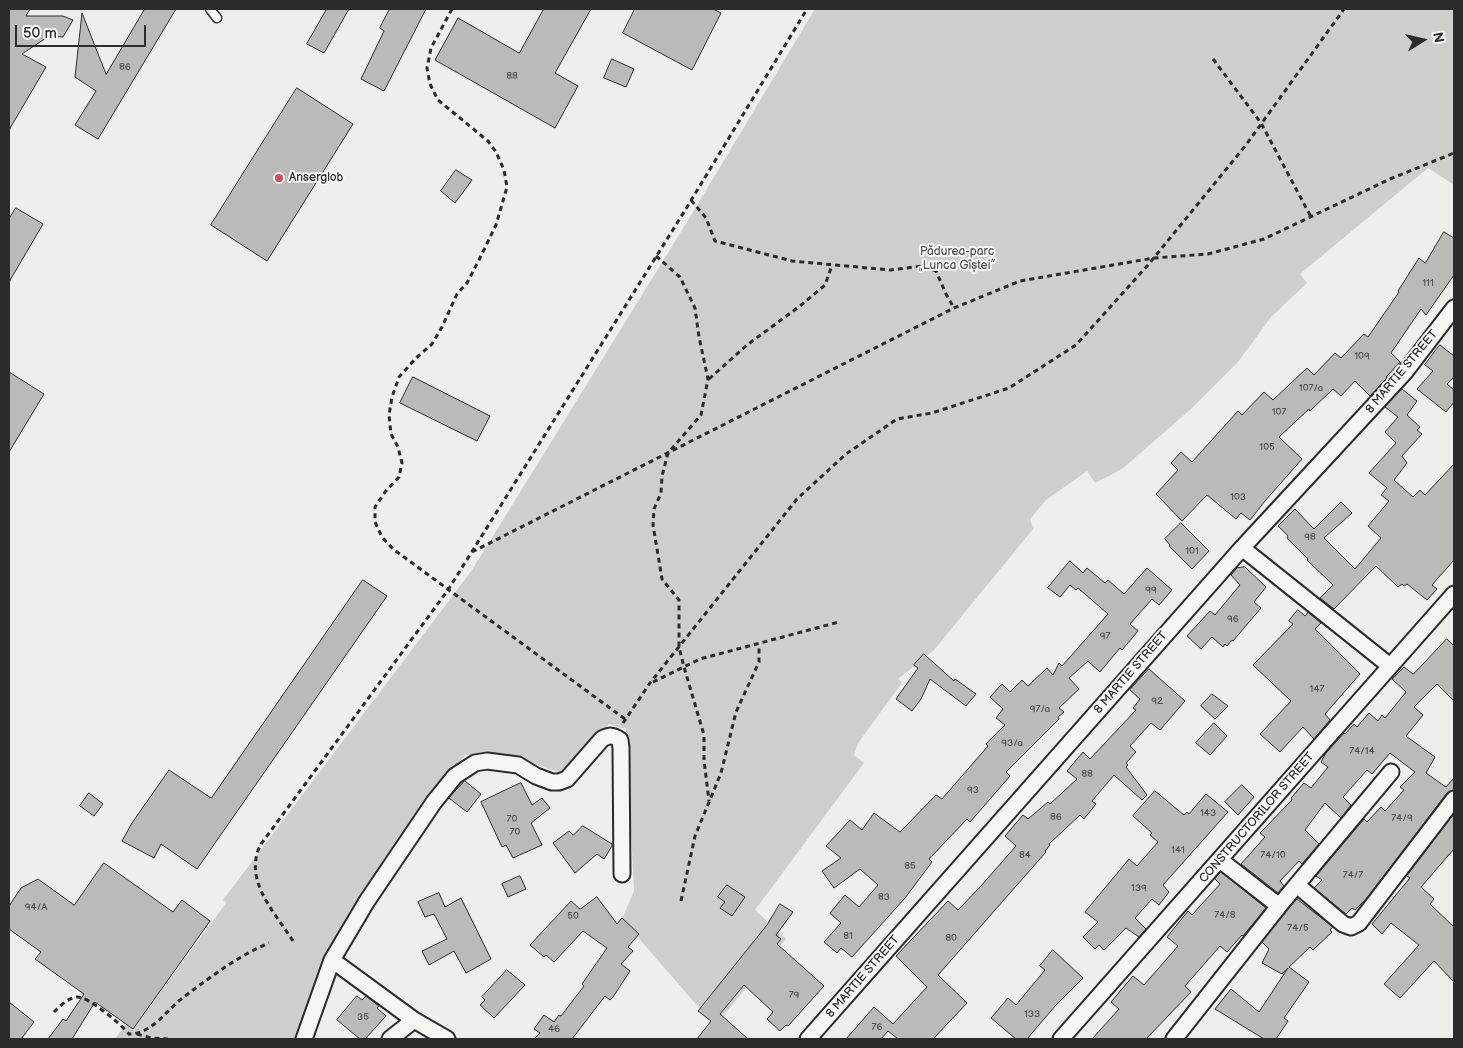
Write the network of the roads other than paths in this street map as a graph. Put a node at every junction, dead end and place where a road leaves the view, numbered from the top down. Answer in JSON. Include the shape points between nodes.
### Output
{"nodes":[{"id":1,"x":210,"y":9,"type":"edge"},
{"id":2,"x":217,"y":18,"type":"dead end"},
{"id":3,"x":1454,"y":308,"type":"edge"},
{"id":4,"x":1242,"y":548,"type":"junction"},
{"id":5,"x":1454,"y":595,"type":"edge"},
{"id":6,"x":1390,"y":666,"type":"junction"},
{"id":7,"x":1391,"y":772,"type":"dead end"},
{"id":8,"x":1454,"y":799,"type":"edge"},
{"id":9,"x":1220,"y":860,"type":"junction"},
{"id":10,"x":622,"y":874,"type":"dead end"},
{"id":11,"x":1297,"y":885,"type":"junction"},
{"id":12,"x":1279,"y":906,"type":"junction"},
{"id":13,"x":332,"y":960,"type":"junction"},
{"id":14,"x":414,"y":1020,"type":"junction"},
{"id":15,"x":304,"y":1039,"type":"edge"},
{"id":16,"x":390,"y":1039,"type":"edge"},
{"id":17,"x":447,"y":1039,"type":"edge"},
{"id":18,"x":808,"y":1039,"type":"edge"},
{"id":19,"x":1061,"y":1039,"type":"edge"},
{"id":20,"x":1174,"y":1039,"type":"edge"}],
"edges":[{"from":1,"to":2,"type":"lane"},
{"from":3,"to":4,"type":"street","name":"8 MARTIE STREET","via":[[1405,372]]},
{"from":4,"to":6,"type":"street"},
{"from":4,"to":18,"type":"street","name":"8 MARTIE STREET"},
{"from":5,"to":6,"type":"street","name":"CONSTRUCTORILOR STREET"},
{"from":6,"to":9,"type":"street","name":"CONSTRUCTORILOR STREET"},
{"from":7,"to":11,"type":"street"},
{"from":8,"to":11,"type":"street","via":[[1359,923],[1351,927],[1343,924]]},
{"from":9,"to":12,"type":"street"},
{"from":9,"to":19,"type":"street","name":"CONSTRUCTORILOR STREET"},
{"from":10,"to":13,"type":"street","via":[[620,740],[609,735],[602,739],[567,779],[559,782],[536,776],[518,765],[487,761],[475,764],[455,776],[434,802]]},
{"from":11,"to":12,"type":"street"},
{"from":12,"to":20,"type":"street"},
{"from":13,"to":14,"type":"street"},
{"from":13,"to":15,"type":"street"},
{"from":14,"to":16,"type":"street"},
{"from":14,"to":17,"type":"street"}]}
